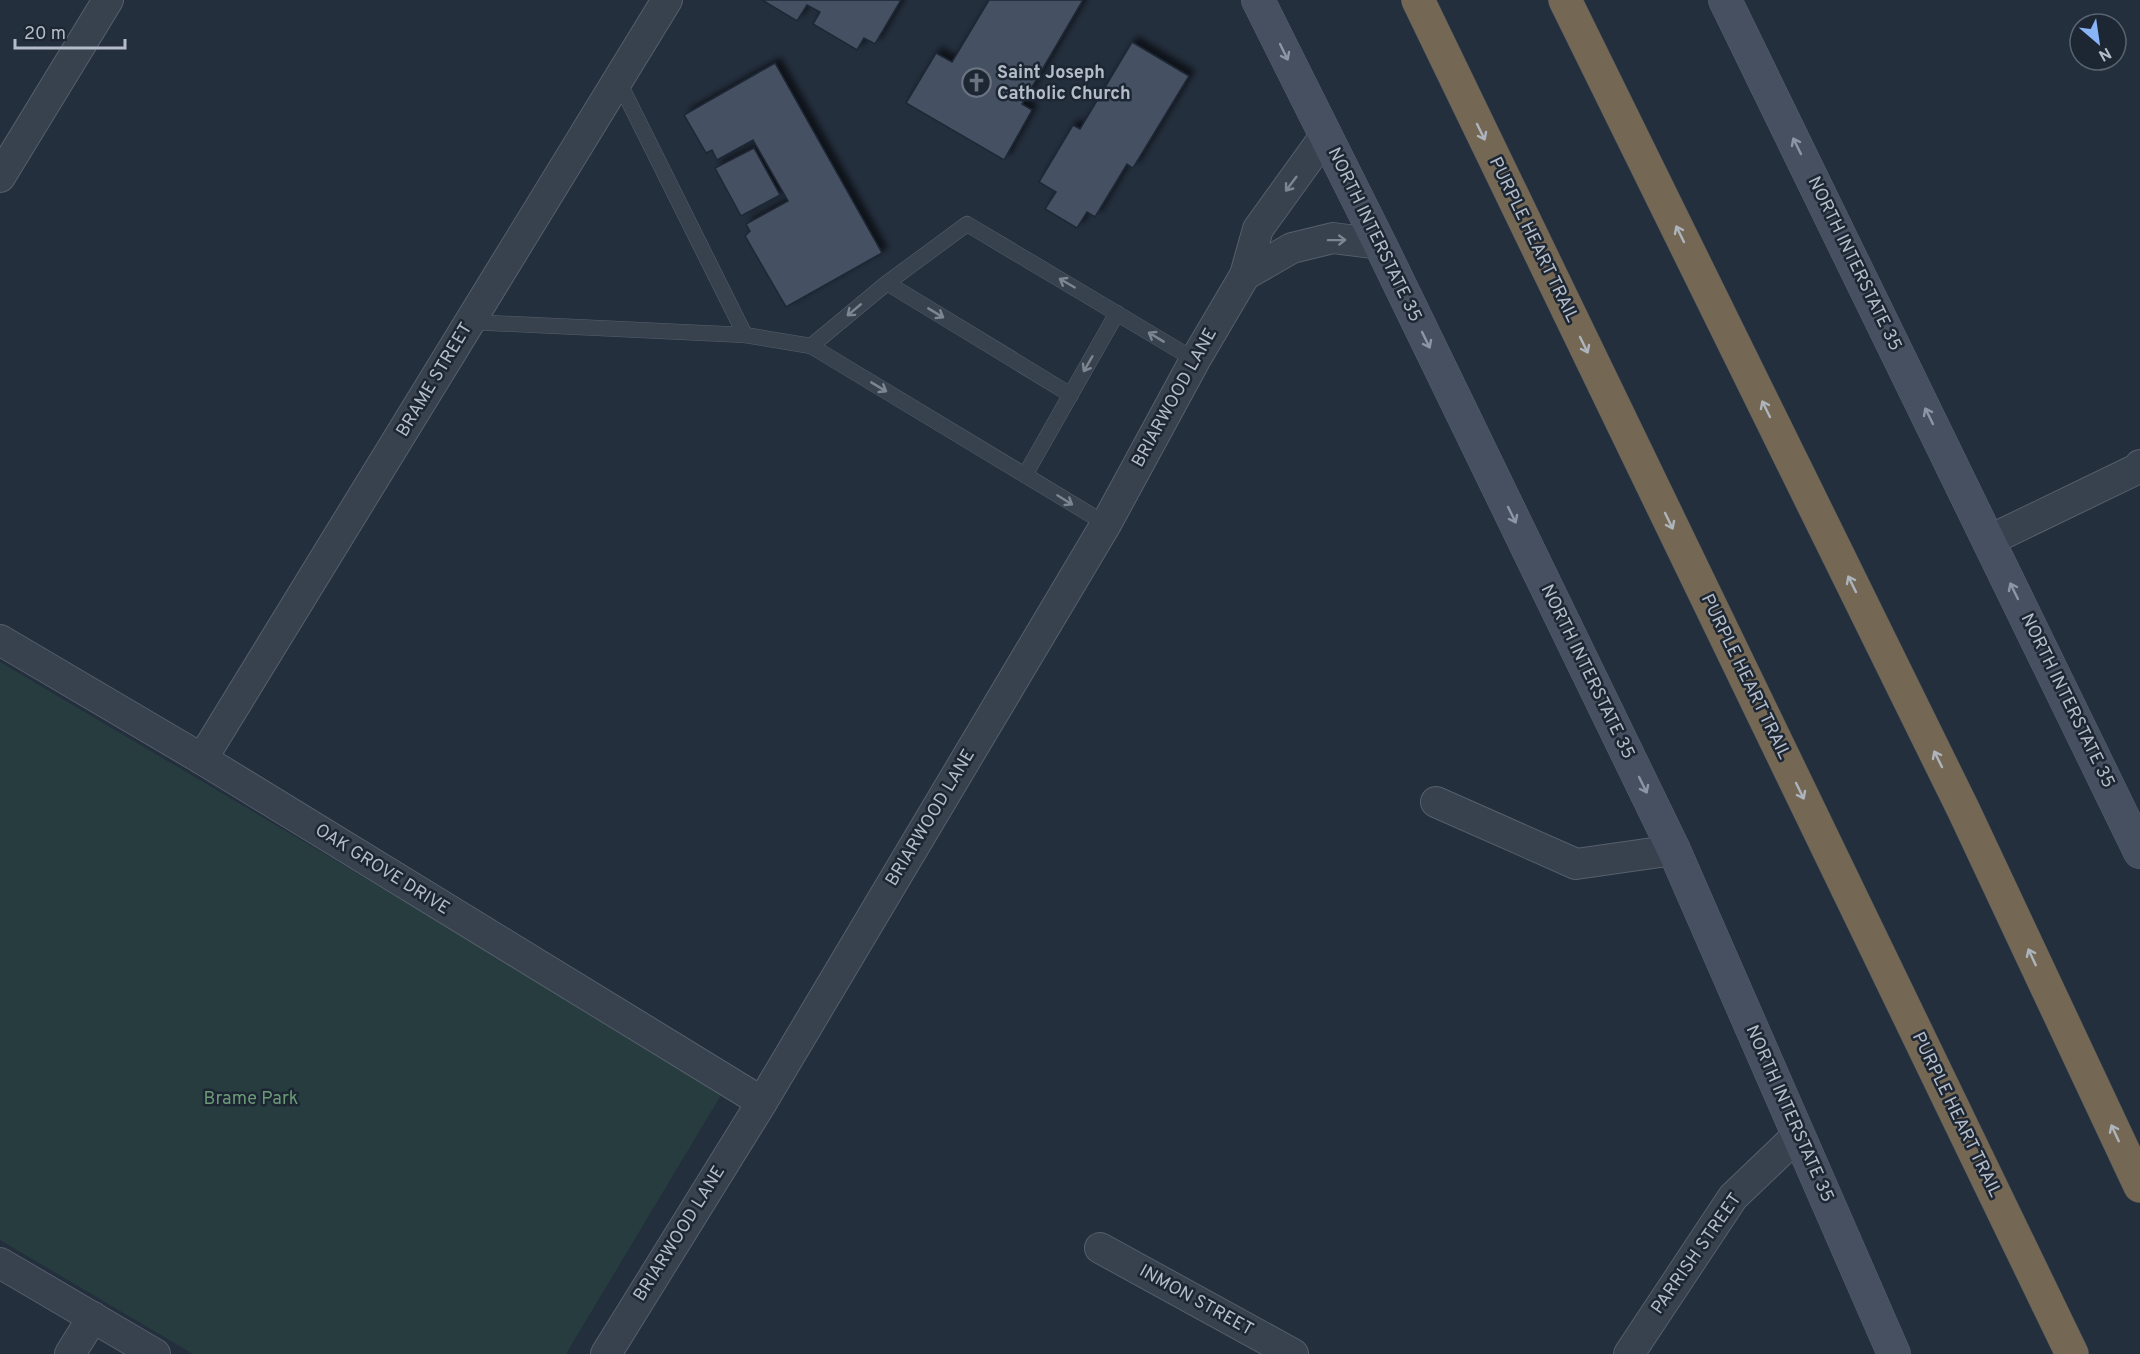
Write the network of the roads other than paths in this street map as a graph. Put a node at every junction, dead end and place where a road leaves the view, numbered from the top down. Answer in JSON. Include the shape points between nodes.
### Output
{"nodes":[{"id":1,"x":108,"y":0,"type":"edge"},
{"id":2,"x":668,"y":0,"type":"edge"},
{"id":3,"x":1258,"y":0,"type":"edge"},
{"id":4,"x":1409,"y":0,"type":"edge"},
{"id":5,"x":1418,"y":0,"type":"edge"},
{"id":6,"x":1725,"y":0,"type":"edge"},
{"id":7,"x":1570,"y":8,"type":"edge"},
{"id":8,"x":1456,"y":79,"type":"junction"},
{"id":9,"x":618,"y":80,"type":"junction"},
{"id":10,"x":1325,"y":136,"type":"junction"},
{"id":11,"x":0,"y":177,"type":"edge"},
{"id":12,"x":1380,"y":244,"type":"junction"},
{"id":13,"x":1245,"y":276,"type":"junction"},
{"id":14,"x":886,"y":283,"type":"junction"},
{"id":15,"x":1117,"y":313,"type":"junction"},
{"id":16,"x":470,"y":322,"type":"junction"},
{"id":17,"x":745,"y":335,"type":"junction"},
{"id":18,"x":811,"y":346,"type":"junction"},
{"id":19,"x":1195,"y":360,"type":"junction"},
{"id":20,"x":1071,"y":395,"type":"junction"},
{"id":21,"x":2139,"y":468,"type":"edge"},
{"id":22,"x":1025,"y":475,"type":"junction"},
{"id":23,"x":1106,"y":525,"type":"junction"},
{"id":24,"x":1990,"y":540,"type":"junction"},
{"id":25,"x":0,"y":640,"type":"edge"},
{"id":26,"x":202,"y":759,"type":"junction"},
{"id":27,"x":1436,"y":802,"type":"dead end"},
{"id":28,"x":1674,"y":850,"type":"junction"},
{"id":29,"x":2140,"y":852,"type":"edge"},
{"id":30,"x":762,"y":1102,"type":"junction"},
{"id":31,"x":1798,"y":1135,"type":"junction"},
{"id":32,"x":2140,"y":1186,"type":"edge"},
{"id":33,"x":1100,"y":1248,"type":"dead end"},
{"id":34,"x":0,"y":1263,"type":"edge"},
{"id":35,"x":93,"y":1317,"type":"junction"},
{"id":36,"x":70,"y":1354,"type":"edge"},
{"id":37,"x":155,"y":1354,"type":"edge"},
{"id":38,"x":606,"y":1354,"type":"edge"},
{"id":39,"x":1293,"y":1354,"type":"edge"},
{"id":40,"x":1629,"y":1354,"type":"edge"},
{"id":41,"x":1894,"y":1354,"type":"edge"},
{"id":42,"x":2072,"y":1354,"type":"edge"}],
"edges":[{"from":1,"to":11,"type":"street"},
{"from":2,"to":9,"type":"street","name":"BRAME STREET"},
{"from":3,"to":10,"type":"main road","name":"NORTH INTERSTATE 35","one_way":true},
{"from":4,"to":8,"type":"highway"},
{"from":5,"to":8,"type":"highway","name":"PURPLE HEART TRAIL"},
{"from":24,"to":6,"type":"main road","name":"NORTH INTERSTATE 35","one_way":true},
{"from":32,"to":7,"type":"highway","one_way":true,"via":[[1964,812]]},
{"from":8,"to":42,"type":"highway","name":"PURPLE HEART TRAIL","one_way":true},
{"from":9,"to":16,"type":"street","name":"BRAME STREET"},
{"from":9,"to":17,"type":"lane"},
{"from":10,"to":12,"type":"main road","name":"NORTH INTERSTATE 35"},
{"from":10,"to":13,"type":"street","name":"BRIARWOOD LANE","one_way":true,"via":[[1258,229]]},
{"from":13,"to":12,"type":"street","name":"BRIARWOOD LANE","one_way":true,"via":[[1292,248],[1333,238]]},
{"from":12,"to":28,"type":"main road","name":"NORTH INTERSTATE 35","one_way":true},
{"from":13,"to":19,"type":"street","name":"BRIARWOOD LANE"},
{"from":15,"to":14,"type":"lane","one_way":true,"via":[[967,224]]},
{"from":14,"to":18,"type":"lane","one_way":true},
{"from":14,"to":20,"type":"lane","one_way":true},
{"from":19,"to":15,"type":"lane","one_way":true},
{"from":15,"to":20,"type":"lane","one_way":true},
{"from":16,"to":17,"type":"lane"},
{"from":16,"to":26,"type":"street","name":"BRAME STREET"},
{"from":17,"to":18,"type":"lane"},
{"from":18,"to":22,"type":"lane","one_way":true},
{"from":19,"to":23,"type":"street","name":"BRIARWOOD LANE"},
{"from":20,"to":22,"type":"lane"},
{"from":21,"to":24,"type":"street"},
{"from":22,"to":23,"type":"lane","one_way":true},
{"from":23,"to":30,"type":"street","name":"BRIARWOOD LANE"},
{"from":29,"to":24,"type":"main road","name":"NORTH INTERSTATE 35","one_way":true},
{"from":25,"to":26,"type":"street","name":"OAK GROVE DRIVE"},
{"from":26,"to":30,"type":"street","name":"OAK GROVE DRIVE"},
{"from":27,"to":28,"type":"street","via":[[1576,864]]},
{"from":28,"to":31,"type":"main road","name":"NORTH INTERSTATE 35"},
{"from":30,"to":38,"type":"street","name":"BRIARWOOD LANE"},
{"from":31,"to":40,"type":"street","name":"PARRISH STREET","via":[[1733,1197]]},
{"from":31,"to":41,"type":"main road","name":"NORTH INTERSTATE 35"},
{"from":33,"to":39,"type":"street","name":"INMON STREET"},
{"from":34,"to":35,"type":"street"},
{"from":35,"to":36,"type":"street"},
{"from":35,"to":37,"type":"street"}]}
